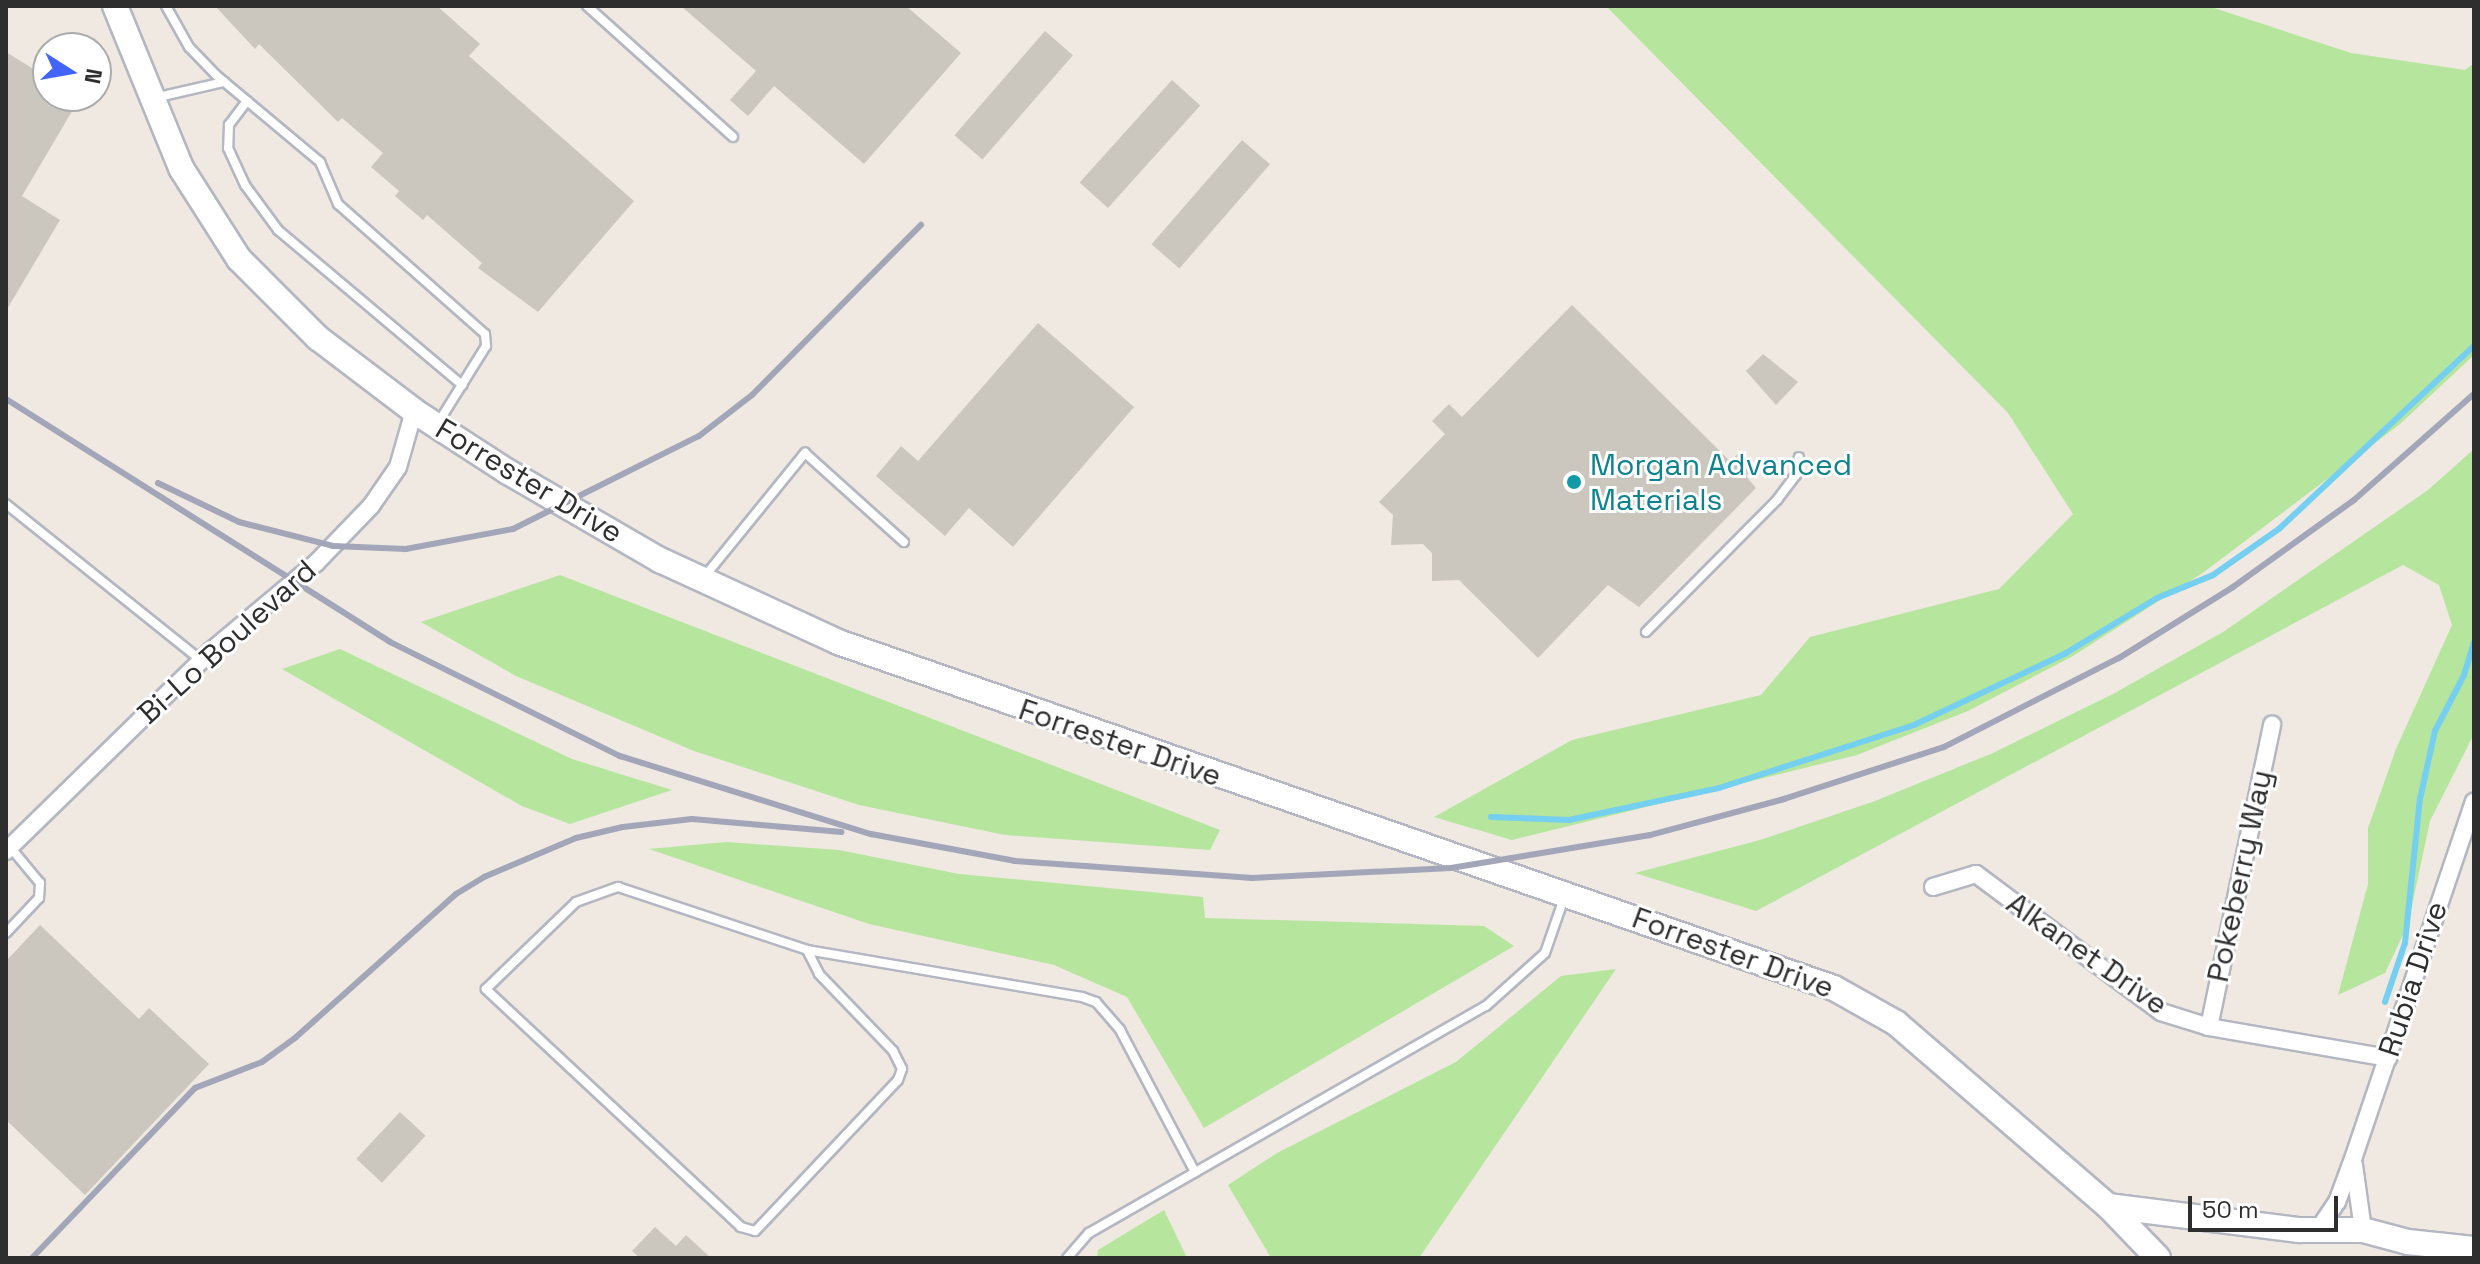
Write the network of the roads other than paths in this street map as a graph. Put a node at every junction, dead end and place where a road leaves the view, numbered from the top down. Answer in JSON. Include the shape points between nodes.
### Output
{"nodes":[{"id":1,"x":115,"y":6,"type":"edge"},
{"id":2,"x":166,"y":6,"type":"edge"},
{"id":3,"x":587,"y":6,"type":"edge"},
{"id":4,"x":224,"y":82,"type":"junction"},
{"id":5,"x":151,"y":98,"type":"junction"},
{"id":6,"x":247,"y":101,"type":"junction"},
{"id":7,"x":733,"y":137,"type":"dead end"},
{"id":8,"x":462,"y":385,"type":"junction"},
{"id":9,"x":414,"y":411,"type":"junction"},
{"id":10,"x":436,"y":426,"type":"junction"},
{"id":11,"x":1799,"y":457,"type":"dead end"},
{"id":12,"x":6,"y":504,"type":"edge"},
{"id":13,"x":904,"y":542,"type":"dead end"},
{"id":14,"x":702,"y":580,"type":"junction"},
{"id":15,"x":1646,"y":632,"type":"dead end"},
{"id":16,"x":201,"y":660,"type":"junction"},
{"id":17,"x":2272,"y":725,"type":"dead end"},
{"id":18,"x":2474,"y":802,"type":"edge"},
{"id":19,"x":8,"y":849,"type":"edge"},
{"id":20,"x":1933,"y":887,"type":"dead end"},
{"id":21,"x":1566,"y":894,"type":"junction"},
{"id":22,"x":6,"y":933,"type":"edge"},
{"id":23,"x":807,"y":950,"type":"junction"},
{"id":24,"x":2209,"y":1027,"type":"junction"},
{"id":25,"x":2388,"y":1058,"type":"junction"},
{"id":26,"x":2354,"y":1156,"type":"junction"},
{"id":27,"x":1195,"y":1172,"type":"junction"},
{"id":28,"x":2108,"y":1206,"type":"junction"},
{"id":29,"x":2309,"y":1228,"type":"junction"},
{"id":30,"x":2363,"y":1230,"type":"junction"},
{"id":31,"x":2408,"y":1242,"type":"junction"},
{"id":32,"x":2474,"y":1249,"type":"edge"},
{"id":33,"x":1067,"y":1258,"type":"edge"},
{"id":34,"x":2158,"y":1258,"type":"edge"}],
"edges":[{"from":1,"to":5,"type":"street","name":"Forrester Drive"},
{"from":2,"to":4,"type":"lane","via":[[189,47]]},
{"from":3,"to":7,"type":"lane"},
{"from":4,"to":5,"type":"lane"},
{"from":4,"to":6,"type":"lane"},
{"from":5,"to":9,"type":"street","name":"Forrester Drive","via":[[181,168],[239,259],[318,338]]},
{"from":6,"to":8,"type":"lane","via":[[229,125],[228,148],[245,185],[278,230]]},
{"from":6,"to":8,"type":"lane","via":[[320,162],[338,204],[480,326],[486,346]]},
{"from":8,"to":10,"type":"lane"},
{"from":9,"to":10,"type":"street","name":"Forrester Drive"},
{"from":9,"to":16,"type":"street","name":"Bi-Lo Boulevard","via":[[398,467],[371,506],[316,563]]},
{"from":10,"to":14,"type":"street","name":"Forrester Drive"},
{"from":11,"to":15,"type":"lane","via":[[1796,475],[1777,500]]},
{"from":12,"to":16,"type":"lane"},
{"from":13,"to":14,"type":"lane","via":[[805,453]]},
{"from":14,"to":21,"type":"street","name":"Forrester Drive","via":[[838,642],[982,696]]},
{"from":16,"to":19,"type":"street","name":"Bi-Lo Boulevard"},
{"from":17,"to":24,"type":"street","name":"Pokeberry Way"},
{"from":18,"to":25,"type":"street","name":"Rubia Drive"},
{"from":19,"to":22,"type":"lane","via":[[40,883],[39,898]]},
{"from":20,"to":24,"type":"street","name":"Alkanet Drive","via":[[1976,874],[2161,1012]]},
{"from":21,"to":27,"type":"lane","via":[[1545,953],[1486,1006]]},
{"from":21,"to":28,"type":"street","name":"Forrester Drive","via":[[1753,956],[1852,997],[1896,1023]]},
{"from":23,"to":23,"type":"lane","via":[[618,887],[576,902],[486,989],[741,1227],[755,1231],[898,1080],[902,1069],[893,1051],[819,974]]},
{"from":23,"to":27,"type":"lane","via":[[1096,1002],[1120,1030]]},
{"from":24,"to":25,"type":"street","name":"Alkanet Drive"},
{"from":25,"to":26,"type":"street","name":"Rubia Drive"},
{"from":26,"to":29,"type":"street","name":"Rubia Drive","via":[[2337,1202]]},
{"from":26,"to":30,"type":"street","name":"Rubia Drive"},
{"from":27,"to":33,"type":"lane","via":[[1089,1233]]},
{"from":28,"to":29,"type":"street"},
{"from":28,"to":34,"type":"street","name":"Forrester Drive"},
{"from":29,"to":30,"type":"street"},
{"from":29,"to":31,"type":"street","via":[[2319,1240]]},
{"from":30,"to":31,"type":"street"},
{"from":31,"to":32,"type":"street"}]}
